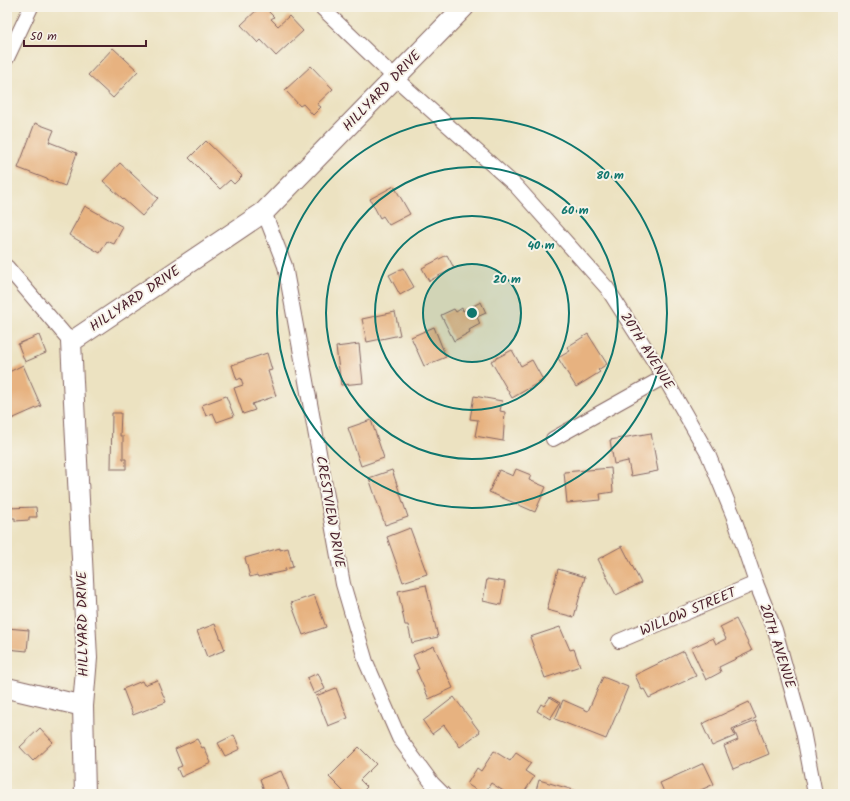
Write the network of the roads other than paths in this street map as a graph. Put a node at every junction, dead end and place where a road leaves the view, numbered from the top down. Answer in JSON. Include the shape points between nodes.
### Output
{"nodes":[{"id":1,"x":31,"y":7,"type":"edge"},
{"id":2,"x":320,"y":7,"type":"edge"},
{"id":3,"x":464,"y":7,"type":"edge"},
{"id":4,"x":7,"y":58,"type":"edge"},
{"id":5,"x":395,"y":78,"type":"junction"},
{"id":6,"x":264,"y":212,"type":"junction"},
{"id":7,"x":7,"y":267,"type":"edge"},
{"id":8,"x":71,"y":342,"type":"junction"},
{"id":9,"x":664,"y":377,"type":"junction"},
{"id":10,"x":553,"y":439,"type":"dead end"},
{"id":11,"x":756,"y":583,"type":"junction"},
{"id":12,"x":619,"y":641,"type":"dead end"},
{"id":13,"x":7,"y":688,"type":"edge"},
{"id":14,"x":82,"y":706,"type":"junction"},
{"id":15,"x":85,"y":794,"type":"edge"},
{"id":16,"x":443,"y":794,"type":"edge"},
{"id":17,"x":815,"y":794,"type":"edge"}],
"edges":[{"from":1,"to":4,"type":"street"},
{"from":2,"to":5,"type":"street","name":"20TH AVENUE"},
{"from":3,"to":5,"type":"street","name":"HILLYARD DRIVE"},
{"from":5,"to":6,"type":"street","name":"HILLYARD DRIVE"},
{"from":5,"to":9,"type":"street","name":"20TH AVENUE","via":[[516,186],[607,288]]},
{"from":6,"to":8,"type":"street","name":"HILLYARD DRIVE"},
{"from":6,"to":16,"type":"street","name":"CRESTVIEW DRIVE","via":[[285,266],[343,584],[366,662],[399,738]]},
{"from":7,"to":8,"type":"street"},
{"from":8,"to":14,"type":"street","name":"HILLYARD DRIVE","via":[[87,658]]},
{"from":9,"to":10,"type":"street"},
{"from":9,"to":11,"type":"street","name":"20TH AVENUE","via":[[708,454],[733,515]]},
{"from":11,"to":12,"type":"street","name":"WILLOW STREET"},
{"from":11,"to":17,"type":"street","name":"20TH AVENUE","via":[[775,630],[803,731]]},
{"from":13,"to":14,"type":"street"},
{"from":14,"to":15,"type":"street","name":"HILLYARD DRIVE"}]}
